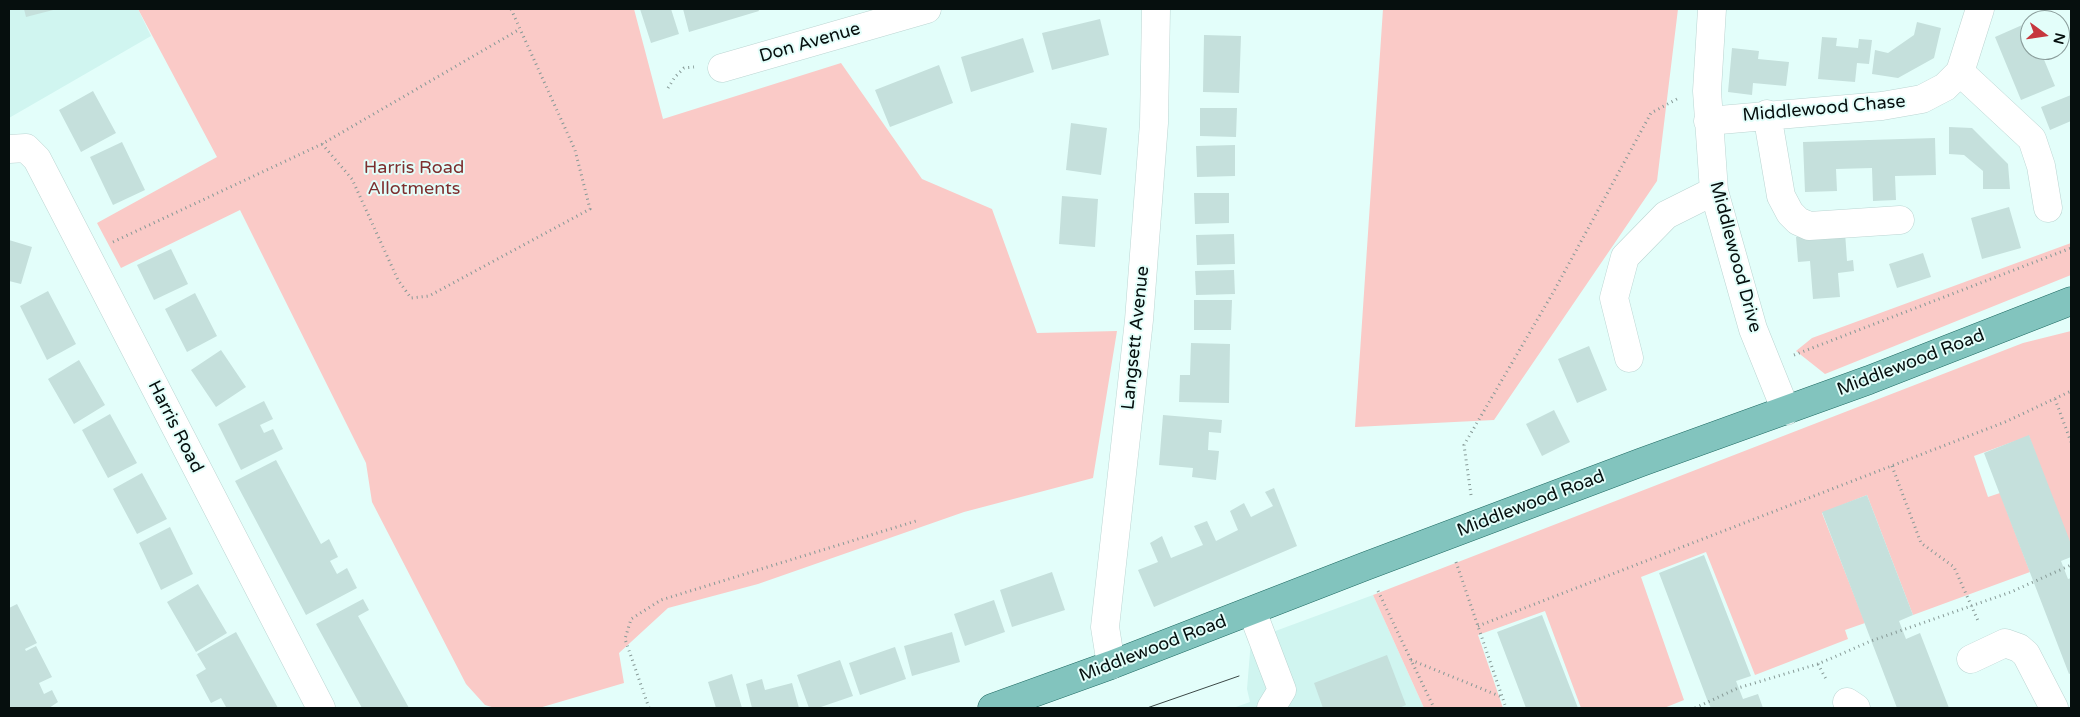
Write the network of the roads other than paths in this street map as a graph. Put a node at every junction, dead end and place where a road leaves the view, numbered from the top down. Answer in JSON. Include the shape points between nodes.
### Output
{"nodes":[{"id":1,"x":928,"y":9,"type":"edge"},
{"id":2,"x":1156,"y":9,"type":"edge"},
{"id":3,"x":1712,"y":9,"type":"edge"},
{"id":4,"x":1980,"y":9,"type":"edge"},
{"id":5,"x":722,"y":68,"type":"dead end"},
{"id":6,"x":1960,"y":72,"type":"junction"},
{"id":7,"x":1767,"y":114,"type":"junction"},
{"id":8,"x":1708,"y":120,"type":"junction"},
{"id":9,"x":17,"y":149,"type":"edge"},
{"id":10,"x":1714,"y":192,"type":"junction"},
{"id":11,"x":2048,"y":208,"type":"dead end"},
{"id":12,"x":1900,"y":220,"type":"dead end"},
{"id":13,"x":2071,"y":301,"type":"edge"},
{"id":14,"x":1629,"y":358,"type":"dead end"},
{"id":15,"x":1786,"y":411,"type":"junction"},
{"id":16,"x":1252,"y":611,"type":"junction"},
{"id":17,"x":1980,"y":654,"type":"road end"},
{"id":18,"x":1112,"y":666,"type":"junction"},
{"id":19,"x":321,"y":708,"type":"edge"},
{"id":20,"x":992,"y":708,"type":"edge"},
{"id":21,"x":1270,"y":708,"type":"edge"},
{"id":22,"x":2054,"y":708,"type":"edge"}],
"edges":[{"from":1,"to":5,"type":"street","name":"Don Avenue"},
{"from":2,"to":18,"type":"street","name":"Langsett Avenue","via":[[1154,123],[1139,320],[1105,627]]},
{"from":3,"to":8,"type":"street","name":"Middlewood Drive"},
{"from":4,"to":6,"type":"street"},
{"from":6,"to":7,"type":"street","name":"Middlewood Chase","via":[[1944,87],[1922,99],[1882,106]]},
{"from":6,"to":11,"type":"street","via":[[2032,138],[2041,166]]},
{"from":7,"to":8,"type":"street","name":"Middlewood Chase"},
{"from":7,"to":12,"type":"street","via":[[1781,196],[1798,221],[1809,226]]},
{"from":8,"to":10,"type":"street","name":"Middlewood Drive"},
{"from":9,"to":19,"type":"street","name":"Harris Road","via":[[37,159]]},
{"from":10,"to":14,"type":"street","via":[[1666,215],[1625,257],[1614,298]]},
{"from":10,"to":15,"type":"street","name":"Middlewood Drive","via":[[1753,329]]},
{"from":13,"to":15,"type":"main road","name":"Middlewood Road"},
{"from":15,"to":16,"type":"main road","name":"Middlewood Road","via":[[1642,462]]},
{"from":16,"to":18,"type":"main road","name":"Middlewood Road"},
{"from":16,"to":21,"type":"street","via":[[1282,690]]},
{"from":17,"to":22,"type":"street","via":[[2005,643],[2019,648],[2026,654]]},
{"from":18,"to":20,"type":"main road","name":"Middlewood Road"}]}
